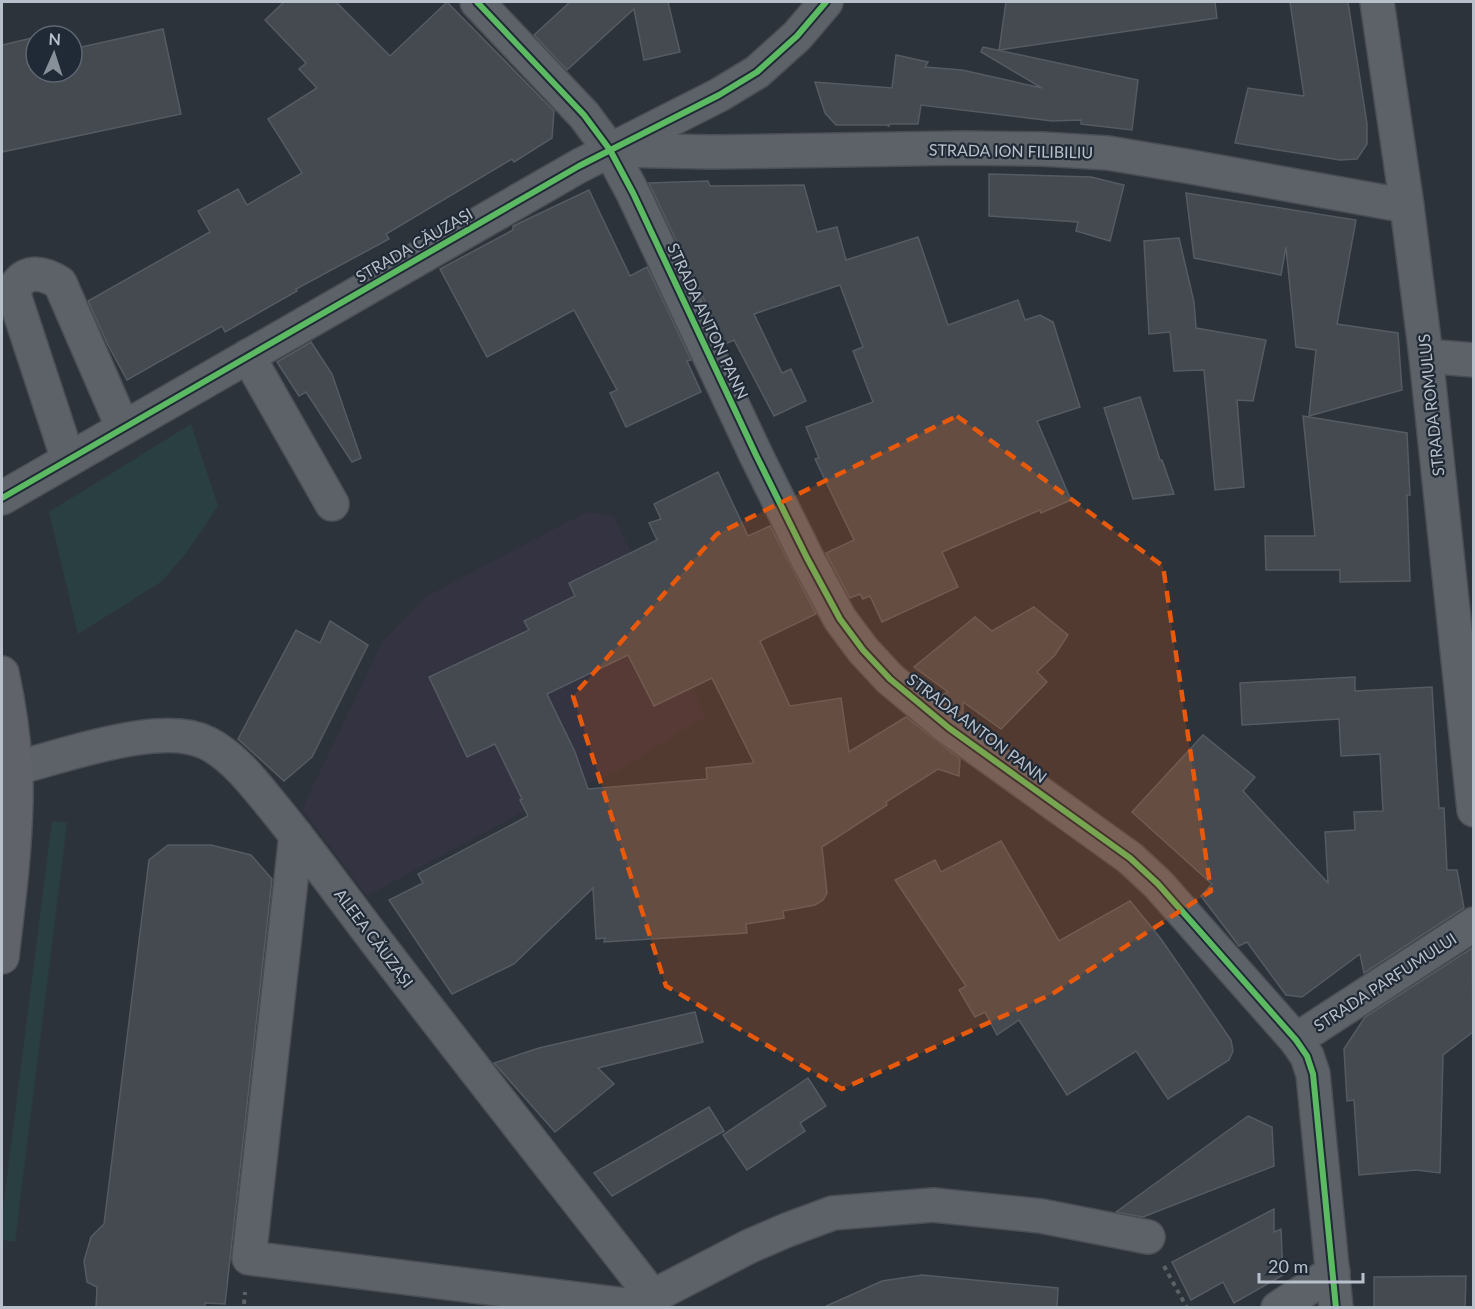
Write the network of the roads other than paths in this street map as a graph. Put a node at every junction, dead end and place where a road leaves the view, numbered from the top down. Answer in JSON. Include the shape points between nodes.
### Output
{"nodes":[{"id":1,"x":477,"y":2,"type":"edge"},
{"id":2,"x":826,"y":2,"type":"edge"},
{"id":3,"x":1377,"y":2,"type":"edge"},
{"id":4,"x":610,"y":150,"type":"junction"},
{"id":5,"x":1407,"y":206,"type":"junction"},
{"id":6,"x":248,"y":356,"type":"junction"},
{"id":7,"x":1426,"y":356,"type":"junction"},
{"id":8,"x":1473,"y":360,"type":"edge"},
{"id":9,"x":123,"y":428,"type":"junction"},
{"id":10,"x":68,"y":459,"type":"junction"},
{"id":11,"x":2,"y":498,"type":"edge"},
{"id":12,"x":332,"y":504,"type":"dead end"},
{"id":13,"x":2,"y":673,"type":"edge"},
{"id":14,"x":16,"y":768,"type":"junction"},
{"id":15,"x":1473,"y":810,"type":"edge"},
{"id":16,"x":296,"y":835,"type":"junction"},
{"id":17,"x":1473,"y":924,"type":"edge"},
{"id":18,"x":2,"y":957,"type":"edge"},
{"id":19,"x":1296,"y":1040,"type":"junction"},
{"id":20,"x":1148,"y":1237,"type":"road end"},
{"id":21,"x":1333,"y":1272,"type":"junction"},
{"id":22,"x":653,"y":1297,"type":"junction"},
{"id":23,"x":1278,"y":1308,"type":"edge"},
{"id":24,"x":1336,"y":1308,"type":"edge"}],
"edges":[{"from":1,"to":4,"type":"street","name":"STRADA ANTON PANN","via":[[584,115]]},
{"from":2,"to":4,"type":"street","name":"STRADA CĂUZAȘI","via":[[797,36],[757,72]]},
{"from":3,"to":5,"type":"street","name":"STRADA ROMULUS"},
{"from":4,"to":5,"type":"street","name":"STRADA ION FILIBILIU","via":[[964,148],[1108,153]]},
{"from":4,"to":6,"type":"street","name":"STRADA CĂUZAȘI"},
{"from":4,"to":19,"type":"street","name":"STRADA ANTON PANN","via":[[807,558],[840,620],[863,650],[890,679],[949,728],[1130,858],[1158,884]]},
{"from":5,"to":7,"type":"street","name":"STRADA ROMULUS"},
{"from":6,"to":9,"type":"street","name":"STRADA CĂUZAȘI"},
{"from":6,"to":12,"type":"street"},
{"from":7,"to":8,"type":"street"},
{"from":7,"to":15,"type":"street","name":"STRADA ROMULUS"},
{"from":9,"to":10,"type":"street","name":"STRADA CĂUZAȘI"},
{"from":9,"to":10,"type":"street","via":[[60,283],[49,276],[26,276],[18,281],[13,292]]},
{"from":10,"to":11,"type":"street","name":"STRADA CĂUZAȘI"},
{"from":13,"to":14,"type":"main road"},
{"from":14,"to":16,"type":"street","name":"ALEEA CĂUZAȘI","via":[[128,738],[178,736],[207,742],[250,779]]},
{"from":14,"to":18,"type":"main road"},
{"from":16,"to":22,"type":"street","name":"ALEEA CĂUZAȘI"},
{"from":16,"to":22,"type":"street","via":[[249,1258],[634,1306]]},
{"from":17,"to":19,"type":"street","name":"STRADA PARFUMULUI"},
{"from":19,"to":21,"type":"street","name":"STRADA ANTON PANN","via":[[1313,1074]]},
{"from":20,"to":22,"type":"street","via":[[1041,1216],[933,1205],[833,1214],[750,1246]]},
{"from":21,"to":23,"type":"street"},
{"from":21,"to":24,"type":"street","name":"STRADA ANTON PANN"}]}
